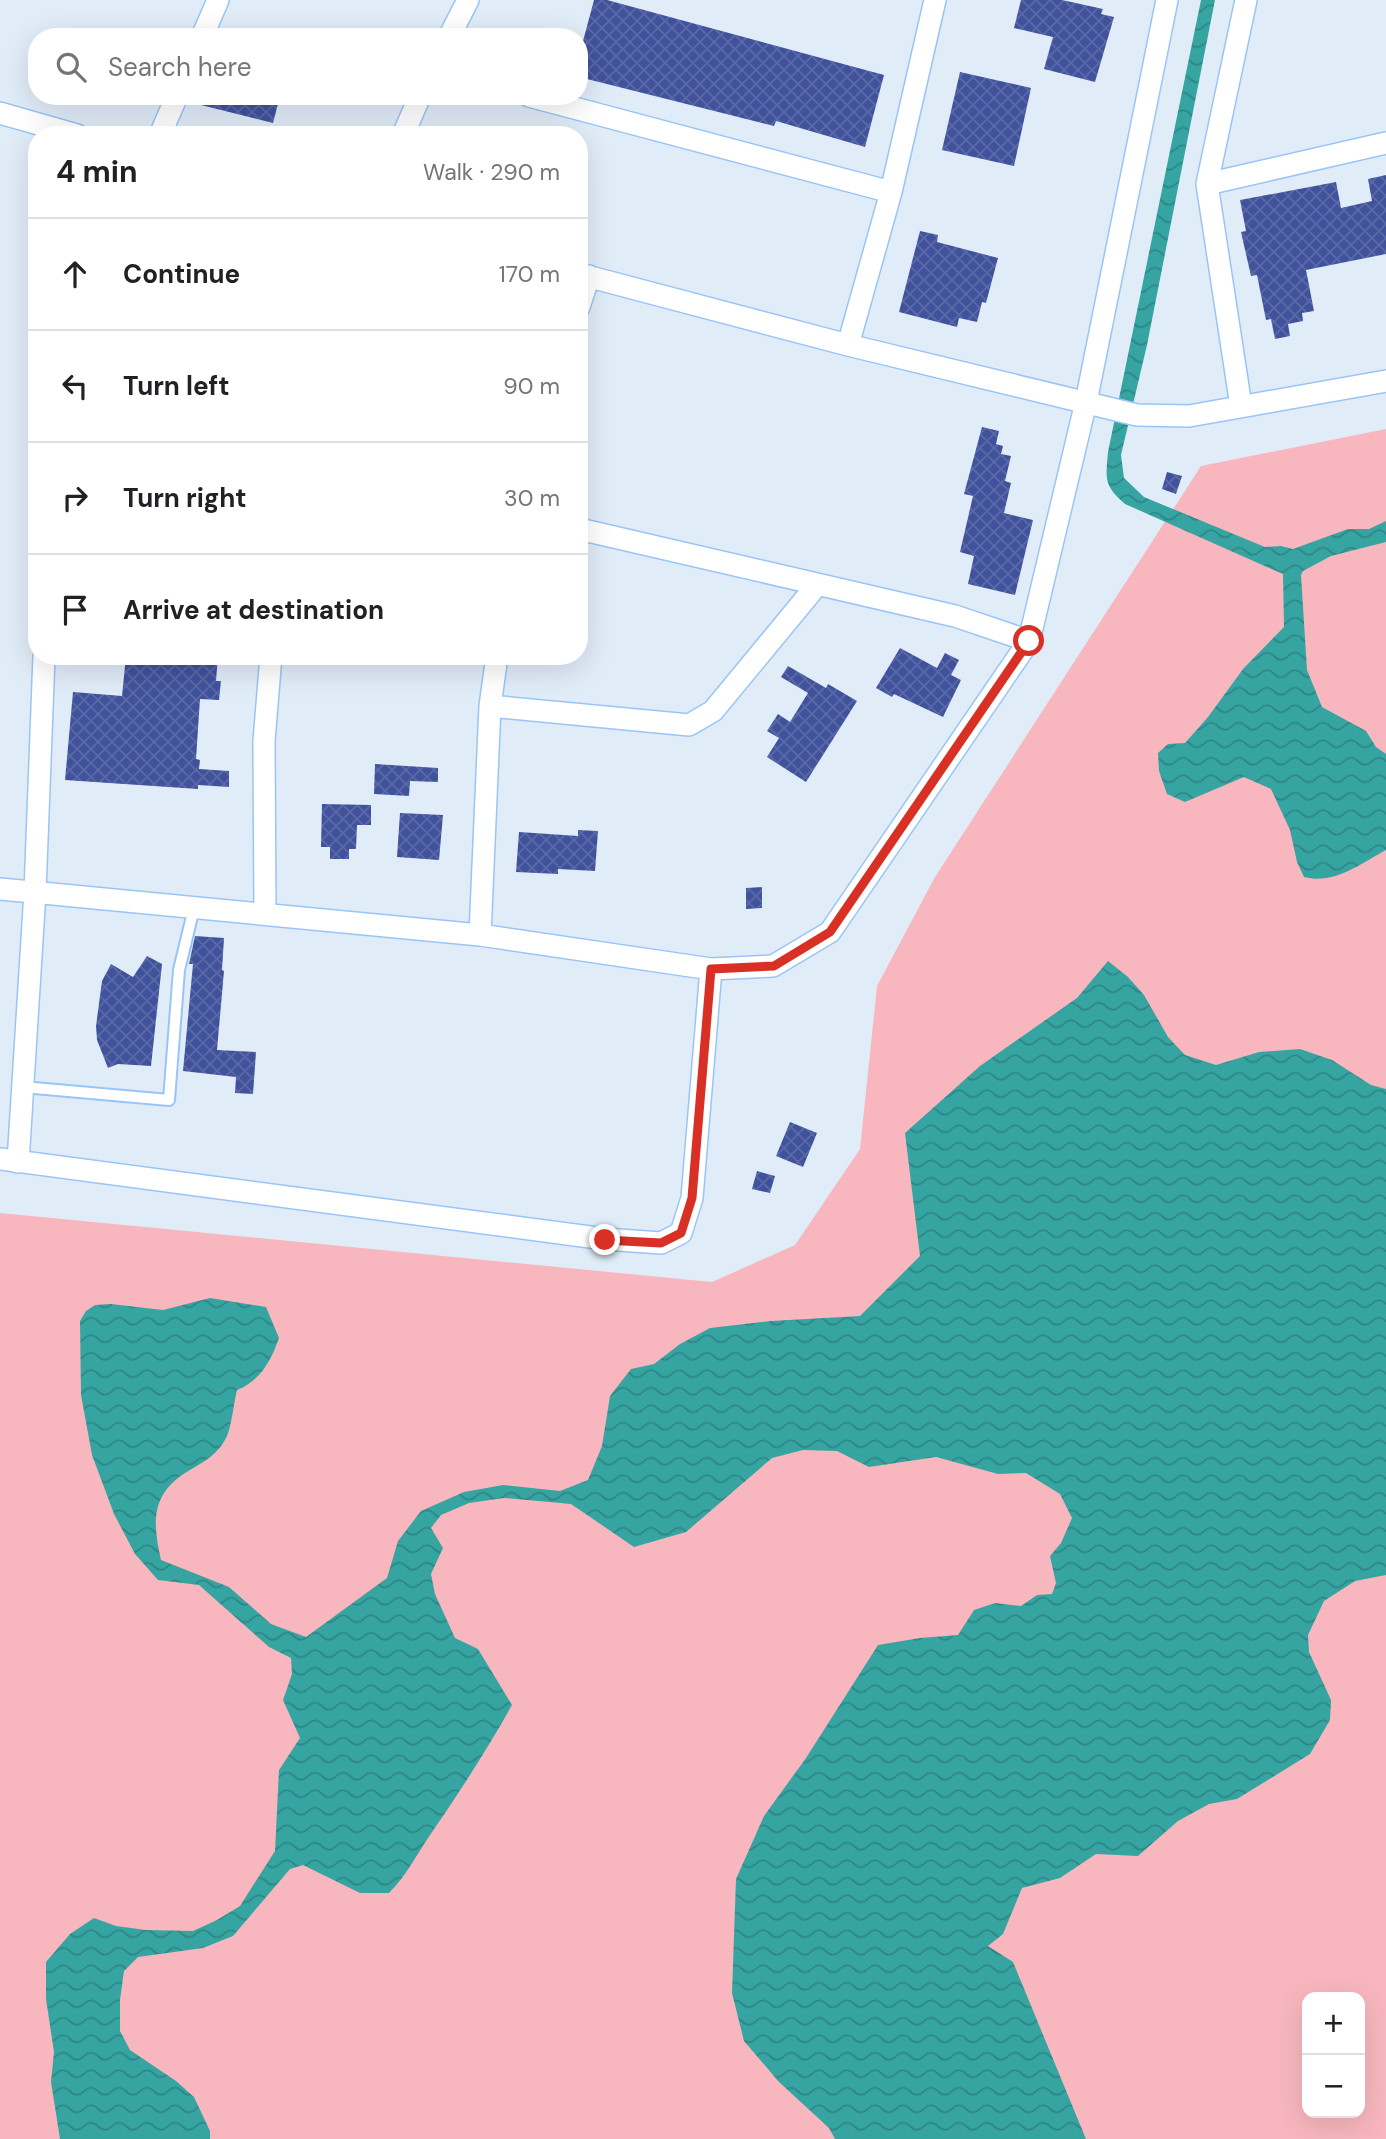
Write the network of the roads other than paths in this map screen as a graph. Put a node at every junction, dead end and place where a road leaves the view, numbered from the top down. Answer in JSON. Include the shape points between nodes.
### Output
{"nodes":[{"id":1,"x":218,"y":0,"type":"edge"},
{"id":2,"x":468,"y":0,"type":"edge"},
{"id":3,"x":935,"y":0,"type":"edge"},
{"id":4,"x":1167,"y":0,"type":"edge"},
{"id":5,"x":1246,"y":0,"type":"edge"},
{"id":6,"x":206,"y":28,"type":"edge"},
{"id":7,"x":454,"y":28,"type":"edge"},
{"id":8,"x":173,"y":105,"type":"edge"},
{"id":9,"x":416,"y":105,"type":"edge"},
{"id":10,"x":563,"y":105,"type":"edge"},
{"id":11,"x":0,"y":113,"type":"edge"},
{"id":12,"x":46,"y":126,"type":"edge"},
{"id":13,"x":164,"y":126,"type":"edge"},
{"id":14,"x":407,"y":126,"type":"edge"},
{"id":15,"x":1386,"y":143,"type":"edge"},
{"id":16,"x":1207,"y":184,"type":"junction"},
{"id":17,"x":891,"y":192,"type":"junction"},
{"id":18,"x":588,"y":276,"type":"edge"},
{"id":19,"x":848,"y":345,"type":"junction"},
{"id":20,"x":1386,"y":381,"type":"edge"},
{"id":21,"x":1086,"y":402,"type":"junction"},
{"id":22,"x":1241,"y":405,"type":"junction"},
{"id":23,"x":588,"y":531,"type":"edge"},
{"id":24,"x":817,"y":585,"type":"junction"},
{"id":25,"x":1029,"y":641,"type":"junction"},
{"id":26,"x":44,"y":665,"type":"edge"},
{"id":27,"x":270,"y":665,"type":"edge"},
{"id":28,"x":496,"y":665,"type":"edge"},
{"id":29,"x":490,"y":706,"type":"junction"},
{"id":30,"x":0,"y":889,"type":"edge"},
{"id":31,"x":35,"y":892,"type":"junction"},
{"id":32,"x":194,"y":908,"type":"junction"},
{"id":33,"x":265,"y":914,"type":"junction"},
{"id":34,"x":480,"y":935,"type":"junction"},
{"id":35,"x":711,"y":969,"type":"junction"},
{"id":36,"x":23,"y":1087,"type":"junction"},
{"id":37,"x":9,"y":1161,"type":"edge"}],
"edges":[{"from":1,"to":6,"type":"street"},
{"from":2,"to":7,"type":"street"},
{"from":3,"to":17,"type":"street"},
{"from":4,"to":21,"type":"street"},
{"from":5,"to":16,"type":"street"},
{"from":8,"to":13,"type":"street"},
{"from":9,"to":14,"type":"street"},
{"from":10,"to":17,"type":"street"},
{"from":11,"to":12,"type":"street"},
{"from":15,"to":16,"type":"street"},
{"from":16,"to":22,"type":"street"},
{"from":17,"to":19,"type":"street"},
{"from":18,"to":19,"type":"street"},
{"from":19,"to":21,"type":"street"},
{"from":20,"to":22,"type":"street"},
{"from":21,"to":22,"type":"street","via":[[1137,415],[1189,416]]},
{"from":21,"to":25,"type":"street"},
{"from":23,"to":24,"type":"street"},
{"from":24,"to":25,"type":"street","via":[[955,616]]},
{"from":24,"to":29,"type":"street","via":[[713,711],[689,725]]},
{"from":25,"to":35,"type":"street","via":[[830,932],[774,966]]},
{"from":26,"to":31,"type":"street"},
{"from":27,"to":33,"type":"street","via":[[264,741]]},
{"from":28,"to":29,"type":"street"},
{"from":29,"to":34,"type":"street"},
{"from":30,"to":31,"type":"street"},
{"from":31,"to":32,"type":"street"},
{"from":31,"to":36,"type":"street"},
{"from":32,"to":33,"type":"street"},
{"from":32,"to":36,"type":"lane","via":[[179,970],[169,1100]]},
{"from":33,"to":34,"type":"street"},
{"from":34,"to":35,"type":"street"},
{"from":35,"to":37,"type":"street","via":[[692,1198],[681,1233],[661,1243],[605,1240]]},
{"from":36,"to":37,"type":"street"}]}
